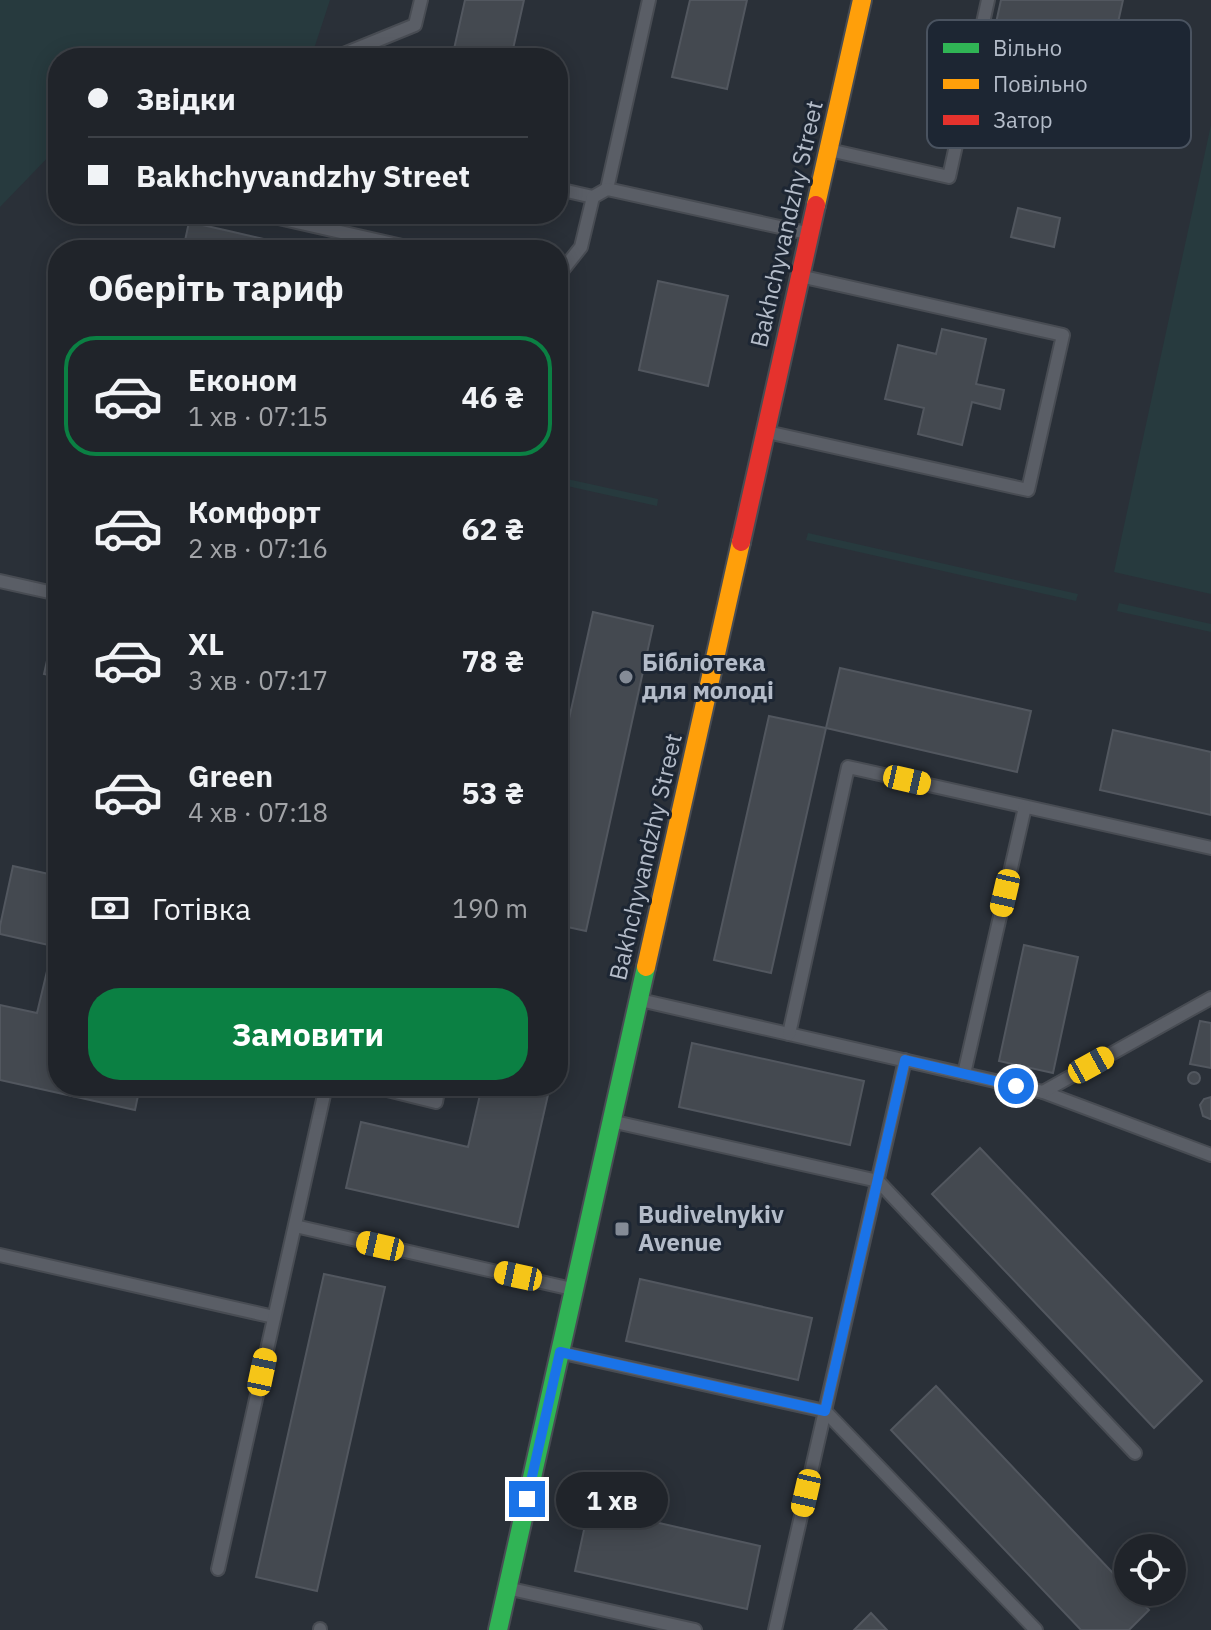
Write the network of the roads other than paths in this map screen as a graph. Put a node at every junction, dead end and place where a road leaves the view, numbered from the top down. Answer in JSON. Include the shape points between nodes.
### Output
{"nodes":[{"id":1,"x":421,"y":0,"type":"edge"},
{"id":2,"x":649,"y":0,"type":"edge"},
{"id":3,"x":862,"y":0,"type":"edge"},
{"id":4,"x":988,"y":0,"type":"edge"},
{"id":5,"x":984,"y":20,"type":"edge"},
{"id":6,"x":359,"y":48,"type":"edge"},
{"id":7,"x":955,"y":148,"type":"edge"},
{"id":8,"x":828,"y":150,"type":"junction"},
{"id":9,"x":607,"y":189,"type":"junction"},
{"id":10,"x":568,"y":191,"type":"edge"},
{"id":11,"x":593,"y":197,"type":"junction"},
{"id":12,"x":305,"y":224,"type":"edge"},
{"id":13,"x":810,"y":234,"type":"junction"},
{"id":14,"x":376,"y":240,"type":"edge"},
{"id":15,"x":568,"y":263,"type":"edge"},
{"id":16,"x":800,"y":276,"type":"junction"},
{"id":17,"x":765,"y":432,"type":"junction"},
{"id":18,"x":0,"y":581,"type":"edge"},
{"id":19,"x":48,"y":592,"type":"edge"},
{"id":20,"x":1025,"y":807,"type":"junction"},
{"id":21,"x":1211,"y":848,"type":"edge"},
{"id":22,"x":1211,"y":998,"type":"edge"},
{"id":23,"x":639,"y":1000,"type":"junction"},
{"id":24,"x":789,"y":1034,"type":"junction"},
{"id":25,"x":905,"y":1060,"type":"junction"},
{"id":26,"x":964,"y":1074,"type":"junction"},
{"id":27,"x":1043,"y":1092,"type":"junction"},
{"id":28,"x":324,"y":1096,"type":"edge"},
{"id":29,"x":412,"y":1096,"type":"edge"},
{"id":30,"x":437,"y":1096,"type":"edge"},
{"id":31,"x":612,"y":1121,"type":"junction"},
{"id":32,"x":1211,"y":1155,"type":"edge"},
{"id":33,"x":878,"y":1181,"type":"junction"},
{"id":34,"x":295,"y":1226,"type":"junction"},
{"id":35,"x":0,"y":1255,"type":"edge"},
{"id":36,"x":574,"y":1289,"type":"junction"},
{"id":37,"x":274,"y":1317,"type":"junction"},
{"id":38,"x":560,"y":1352,"type":"junction"},
{"id":39,"x":825,"y":1411,"type":"junction"},
{"id":40,"x":1135,"y":1453,"type":"dead end"},
{"id":41,"x":218,"y":1569,"type":"dead end"},
{"id":42,"x":508,"y":1588,"type":"junction"},
{"id":43,"x":649,"y":1625,"type":"edge"},
{"id":44,"x":498,"y":1630,"type":"edge"},
{"id":45,"x":695,"y":1630,"type":"edge"},
{"id":46,"x":775,"y":1630,"type":"edge"},
{"id":47,"x":1036,"y":1630,"type":"edge"}],
"edges":[{"from":1,"to":6,"type":"lane","via":[[415,25]]},
{"from":2,"to":9,"type":"lane"},
{"from":3,"to":8,"type":"street","name":"Bakhchyvandzhy Street"},
{"from":4,"to":5,"type":"lane"},
{"from":7,"to":8,"type":"lane","via":[[949,177]]},
{"from":8,"to":13,"type":"street","name":"Bakhchyvandzhy Street"},
{"from":9,"to":11,"type":"lane"},
{"from":9,"to":13,"type":"lane"},
{"from":10,"to":11,"type":"lane"},
{"from":11,"to":15,"type":"lane","via":[[581,247]]},
{"from":12,"to":14,"type":"lane"},
{"from":13,"to":16,"type":"street","name":"Bakhchyvandzhy Street"},
{"from":16,"to":17,"type":"street","name":"Bakhchyvandzhy Street"},
{"from":16,"to":17,"type":"lane","via":[[1063,335],[1032,475],[1028,490]]},
{"from":17,"to":23,"type":"street","name":"Bakhchyvandzhy Street"},
{"from":18,"to":19,"type":"lane"},
{"from":20,"to":21,"type":"lane"},
{"from":20,"to":24,"type":"lane","via":[[848,767]]},
{"from":20,"to":26,"type":"lane"},
{"from":22,"to":27,"type":"lane"},
{"from":23,"to":24,"type":"lane"},
{"from":23,"to":31,"type":"street","name":"Bakhchyvandzhy Street"},
{"from":24,"to":25,"type":"lane"},
{"from":25,"to":26,"type":"lane"},
{"from":25,"to":33,"type":"lane"},
{"from":26,"to":27,"type":"lane"},
{"from":27,"to":32,"type":"lane"},
{"from":28,"to":34,"type":"lane"},
{"from":29,"to":30,"type":"lane","via":[[436,1102]]},
{"from":31,"to":33,"type":"lane"},
{"from":31,"to":36,"type":"street","name":"Bakhchyvandzhy Street"},
{"from":33,"to":39,"type":"lane"},
{"from":33,"to":40,"type":"lane"},
{"from":34,"to":36,"type":"lane"},
{"from":34,"to":37,"type":"lane"},
{"from":35,"to":37,"type":"lane"},
{"from":36,"to":38,"type":"street","name":"Bakhchyvandzhy Street"},
{"from":37,"to":41,"type":"lane"},
{"from":38,"to":39,"type":"lane"},
{"from":38,"to":42,"type":"street","name":"Bakhchyvandzhy Street"},
{"from":39,"to":46,"type":"lane"},
{"from":39,"to":47,"type":"lane"},
{"from":42,"to":43,"type":"lane"},
{"from":42,"to":44,"type":"street","name":"Bakhchyvandzhy Street"},
{"from":43,"to":45,"type":"lane"}]}
